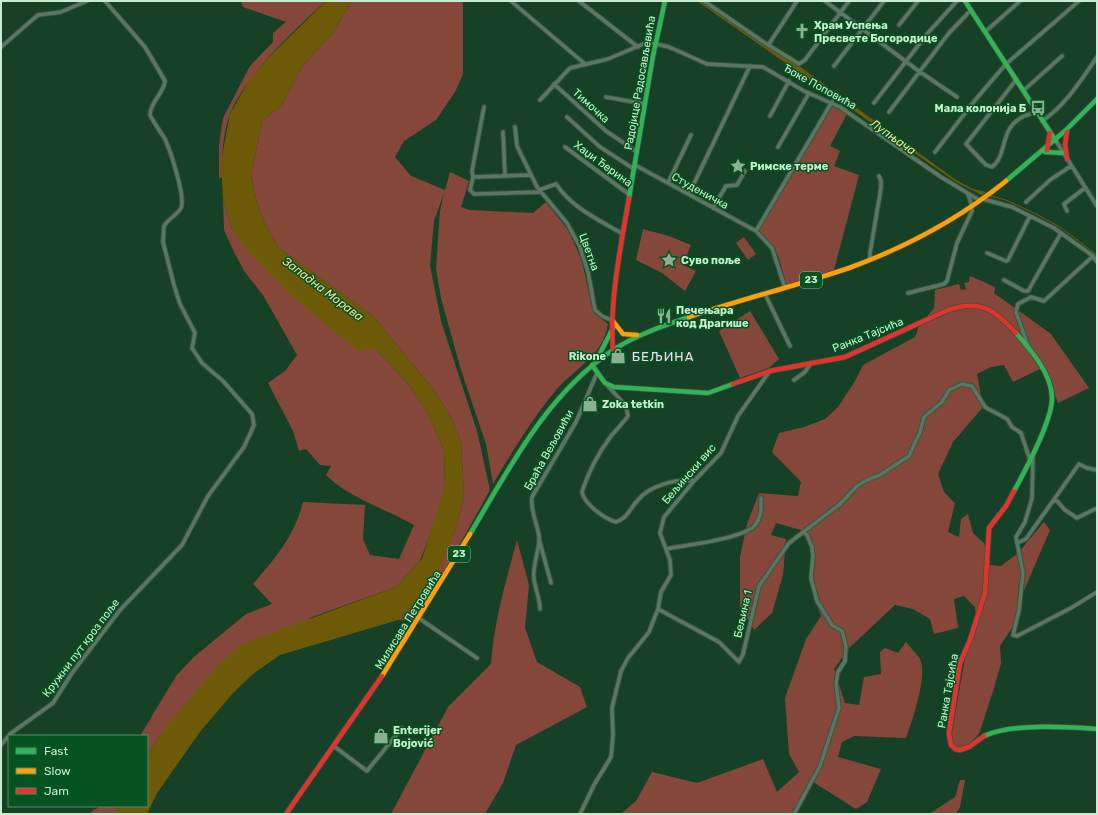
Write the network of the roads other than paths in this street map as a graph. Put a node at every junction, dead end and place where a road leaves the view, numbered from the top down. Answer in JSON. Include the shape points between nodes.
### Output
{"nodes":[{"id":1,"x":87,"y":1,"type":"edge"},
{"id":2,"x":105,"y":1,"type":"edge"},
{"id":3,"x":579,"y":1,"type":"edge"},
{"id":4,"x":665,"y":1,"type":"edge"},
{"id":5,"x":704,"y":1,"type":"edge"},
{"id":6,"x":797,"y":1,"type":"edge"},
{"id":7,"x":825,"y":1,"type":"edge"},
{"id":8,"x":849,"y":1,"type":"edge"},
{"id":9,"x":884,"y":1,"type":"edge"},
{"id":10,"x":918,"y":1,"type":"edge"},
{"id":11,"x":957,"y":1,"type":"edge"},
{"id":12,"x":965,"y":1,"type":"edge"},
{"id":13,"x":1020,"y":1,"type":"edge"},
{"id":14,"x":1079,"y":1,"type":"edge"},
{"id":15,"x":512,"y":2,"type":"dead end"},
{"id":16,"x":971,"y":10,"type":"junction"},
{"id":17,"x":840,"y":12,"type":"junction"},
{"id":18,"x":899,"y":26,"type":"dead end"},
{"id":19,"x":862,"y":28,"type":"junction"},
{"id":20,"x":985,"y":32,"type":"junction"},
{"id":21,"x":655,"y":43,"type":"junction"},
{"id":22,"x":769,"y":44,"type":"junction"},
{"id":23,"x":638,"y":46,"type":"junction"},
{"id":24,"x":1,"y":47,"type":"edge"},
{"id":25,"x":1062,"y":56,"type":"dead end"},
{"id":26,"x":1097,"y":57,"type":"edge"},
{"id":27,"x":906,"y":60,"type":"junction"},
{"id":28,"x":585,"y":64,"type":"junction"},
{"id":29,"x":1006,"y":64,"type":"junction"},
{"id":30,"x":750,"y":66,"type":"junction"},
{"id":31,"x":834,"y":66,"type":"dead end"},
{"id":32,"x":920,"y":72,"type":"junction"},
{"id":33,"x":1016,"y":80,"type":"junction"},
{"id":34,"x":790,"y":81,"type":"junction"},
{"id":35,"x":554,"y":84,"type":"junction"},
{"id":36,"x":1023,"y":91,"type":"junction"},
{"id":37,"x":809,"y":93,"type":"junction"},
{"id":38,"x":606,"y":97,"type":"dead end"},
{"id":39,"x":957,"y":97,"type":"dead end"},
{"id":40,"x":1097,"y":99,"type":"edge"},
{"id":41,"x":540,"y":100,"type":"dead end"},
{"id":42,"x":832,"y":102,"type":"junction"},
{"id":43,"x":874,"y":103,"type":"dead end"},
{"id":44,"x":645,"y":104,"type":"junction"},
{"id":45,"x":484,"y":107,"type":"dead end"},
{"id":46,"x":889,"y":112,"type":"dead end"},
{"id":47,"x":1037,"y":112,"type":"junction"},
{"id":48,"x":770,"y":116,"type":"dead end"},
{"id":49,"x":567,"y":117,"type":"dead end"},
{"id":50,"x":1042,"y":121,"type":"junction"},
{"id":51,"x":515,"y":127,"type":"dead end"},
{"id":52,"x":502,"y":132,"type":"dead end"},
{"id":53,"x":1066,"y":132,"type":"junction"},
{"id":54,"x":1050,"y":133,"type":"junction"},
{"id":55,"x":691,"y":135,"type":"dead end"},
{"id":56,"x":1056,"y":141,"type":"junction"},
{"id":57,"x":778,"y":146,"type":"dead end"},
{"id":58,"x":565,"y":147,"type":"dead end"},
{"id":59,"x":1046,"y":151,"type":"junction"},
{"id":60,"x":637,"y":152,"type":"junction"},
{"id":61,"x":935,"y":152,"type":"dead end"},
{"id":62,"x":1063,"y":153,"type":"junction"},
{"id":63,"x":1067,"y":159,"type":"junction"},
{"id":64,"x":1071,"y":166,"type":"junction"},
{"id":65,"x":635,"y":167,"type":"junction"},
{"id":66,"x":745,"y":171,"type":"dead end"},
{"id":67,"x":505,"y":175,"type":"junction"},
{"id":68,"x":531,"y":175,"type":"junction"},
{"id":69,"x":879,"y":176,"type":"dead end"},
{"id":70,"x":473,"y":178,"type":"junction"},
{"id":71,"x":668,"y":183,"type":"junction"},
{"id":72,"x":1085,"y":188,"type":"junction"},
{"id":73,"x":540,"y":191,"type":"junction"},
{"id":74,"x":689,"y":194,"type":"junction"},
{"id":75,"x":968,"y":194,"type":"junction"},
{"id":76,"x":630,"y":195,"type":"junction"},
{"id":77,"x":981,"y":200,"type":"junction"},
{"id":78,"x":1026,"y":202,"type":"dead end"},
{"id":79,"x":972,"y":206,"type":"junction"},
{"id":80,"x":1097,"y":206,"type":"edge"},
{"id":81,"x":714,"y":208,"type":"junction"},
{"id":82,"x":1067,"y":211,"type":"dead end"},
{"id":83,"x":1030,"y":216,"type":"junction"},
{"id":84,"x":756,"y":231,"type":"junction"},
{"id":85,"x":1061,"y":233,"type":"junction"},
{"id":86,"x":623,"y":234,"type":"junction"},
{"id":87,"x":987,"y":253,"type":"dead end"},
{"id":88,"x":1093,"y":256,"type":"junction"},
{"id":89,"x":870,"y":259,"type":"junction"},
{"id":90,"x":1097,"y":262,"type":"edge"},
{"id":91,"x":1004,"y":280,"type":"dead end"},
{"id":92,"x":785,"y":288,"type":"junction"},
{"id":93,"x":908,"y":293,"type":"dead end"},
{"id":94,"x":764,"y":294,"type":"junction"},
{"id":95,"x":613,"y":321,"type":"junction"},
{"id":96,"x":613,"y":328,"type":"junction"},
{"id":97,"x":645,"y":334,"type":"junction"},
{"id":98,"x":790,"y":346,"type":"dead end"},
{"id":99,"x":1029,"y":348,"type":"junction"},
{"id":100,"x":614,"y":350,"type":"junction"},
{"id":101,"x":811,"y":363,"type":"junction"},
{"id":102,"x":594,"y":364,"type":"junction"},
{"id":103,"x":770,"y":371,"type":"junction"},
{"id":104,"x":597,"y":373,"type":"junction"},
{"id":105,"x":794,"y":380,"type":"dead end"},
{"id":106,"x":607,"y":385,"type":"junction"},
{"id":107,"x":1033,"y":455,"type":"junction"},
{"id":108,"x":1030,"y":460,"type":"junction"},
{"id":109,"x":1097,"y":470,"type":"edge"},
{"id":110,"x":694,"y":481,"type":"junction"},
{"id":111,"x":761,"y":498,"type":"dead end"},
{"id":112,"x":1054,"y":501,"type":"junction"},
{"id":113,"x":1095,"y":509,"type":"dead end"},
{"id":114,"x":804,"y":532,"type":"junction"},
{"id":115,"x":539,"y":538,"type":"junction"},
{"id":116,"x":1017,"y":543,"type":"junction"},
{"id":117,"x":666,"y":549,"type":"junction"},
{"id":118,"x":551,"y":583,"type":"dead end"},
{"id":119,"x":1097,"y":592,"type":"edge"},
{"id":120,"x":540,"y":609,"type":"dead end"},
{"id":121,"x":658,"y":609,"type":"junction"},
{"id":122,"x":420,"y":619,"type":"junction"},
{"id":123,"x":477,"y":658,"type":"dead end"},
{"id":124,"x":402,"y":728,"type":"dead end"},
{"id":125,"x":1097,"y":729,"type":"edge"},
{"id":126,"x":9,"y":735,"type":"edge"},
{"id":127,"x":8,"y":736,"type":"edge"},
{"id":128,"x":1,"y":745,"type":"edge"},
{"id":129,"x":335,"y":747,"type":"junction"},
{"id":130,"x":286,"y":814,"type":"edge"},
{"id":131,"x":580,"y":814,"type":"edge"},
{"id":132,"x":794,"y":814,"type":"edge"}],
"edges":[{"from":1,"to":24,"type":"street","via":[[61,12],[38,15]]},
{"from":2,"to":126,"type":"street","name":"Кружни пут кроз поље","via":[[145,47],[165,81],[150,110],[150,115],[165,139],[175,167],[182,204],[164,226],[163,242],[180,304],[195,333],[192,348],[202,363],[244,404],[252,414],[254,425],[244,447],[208,496],[182,545],[120,610],[72,673],[53,703]]},
{"from":3,"to":23,"type":"street"},
{"from":4,"to":21,"type":"main road","name":"Радојице Радосављевића"},
{"from":5,"to":22,"type":"street"},
{"from":6,"to":22,"type":"street"},
{"from":7,"to":17,"type":"street"},
{"from":8,"to":17,"type":"street"},
{"from":9,"to":19,"type":"street"},
{"from":10,"to":18,"type":"street"},
{"from":11,"to":27,"type":"street"},
{"from":12,"to":16,"type":"main road"},
{"from":13,"to":20,"type":"street"},
{"from":14,"to":29,"type":"street"},
{"from":15,"to":28,"type":"street"},
{"from":16,"to":20,"type":"main road"},
{"from":16,"to":32,"type":"street","via":[[949,33]]},
{"from":17,"to":19,"type":"street"},
{"from":17,"to":22,"type":"street","via":[[801,64],[794,62]]},
{"from":19,"to":27,"type":"street"},
{"from":19,"to":31,"type":"street"},
{"from":20,"to":29,"type":"main road"},
{"from":21,"to":23,"type":"street","via":[[646,42]]},
{"from":21,"to":30,"type":"street","name":"Ђоке Поповића","via":[[707,64]]},
{"from":21,"to":44,"type":"main road","name":"Радојице Радосављевића"},
{"from":23,"to":28,"type":"street","via":[[608,59]]},
{"from":25,"to":36,"type":"street"},
{"from":26,"to":50,"type":"street","via":[[1059,107]]},
{"from":27,"to":32,"type":"street"},
{"from":27,"to":43,"type":"street"},
{"from":28,"to":35,"type":"street","via":[[570,68]]},
{"from":29,"to":33,"type":"main road"},
{"from":29,"to":61,"type":"street"},
{"from":30,"to":34,"type":"street","name":"Ђоке Поповића","via":[[768,68]]},
{"from":30,"to":74,"type":"street"},
{"from":32,"to":39,"type":"street"},
{"from":32,"to":46,"type":"street"},
{"from":33,"to":36,"type":"main road"},
{"from":33,"to":47,"type":"street","via":[[966,144],[986,165],[992,167],[998,160],[1009,128],[1021,117]]},
{"from":34,"to":37,"type":"street","name":"Ђоке Поповића"},
{"from":34,"to":48,"type":"street"},
{"from":35,"to":41,"type":"street"},
{"from":35,"to":60,"type":"street","name":"Тимочка","via":[[606,131]]},
{"from":36,"to":47,"type":"main road"},
{"from":37,"to":42,"type":"street","name":"Ђоке Поповића"},
{"from":37,"to":57,"type":"street"},
{"from":38,"to":44,"type":"street"},
{"from":40,"to":53,"type":"main road","number":"23"},
{"from":42,"to":75,"type":"street","name":"Ђоке Поповића"},
{"from":42,"to":84,"type":"street"},
{"from":44,"to":60,"type":"main road","name":"Радојице Радосављевића"},
{"from":45,"to":70,"type":"street","via":[[472,171]]},
{"from":47,"to":50,"type":"main road"},
{"from":49,"to":65,"type":"street","name":"Радојице Радосављевића","via":[[600,147]]},
{"from":50,"to":54,"type":"main road"},
{"from":51,"to":68,"type":"street","name":"Цветна","via":[[516,144]]},
{"from":52,"to":67,"type":"street"},
{"from":53,"to":54,"type":"main road"},
{"from":53,"to":56,"type":"main road","number":"23"},
{"from":53,"to":63,"type":"main road"},
{"from":54,"to":56,"type":"main road"},
{"from":54,"to":59,"type":"main road"},
{"from":55,"to":71,"type":"street"},
{"from":56,"to":59,"type":"main road","number":"23"},
{"from":56,"to":62,"type":"street"},
{"from":58,"to":76,"type":"street","name":"Хаџи Ђерина"},
{"from":59,"to":62,"type":"main road"},
{"from":59,"to":77,"type":"main road","number":"23"},
{"from":60,"to":65,"type":"main road","name":"Радојице Радосављевића"},
{"from":62,"to":63,"type":"street"},
{"from":63,"to":64,"type":"street"},
{"from":64,"to":72,"type":"street"},
{"from":64,"to":78,"type":"street","via":[[1050,180]]},
{"from":65,"to":71,"type":"street","name":"Студеничка"},
{"from":65,"to":76,"type":"main road","name":"Радојице Радосављевића"},
{"from":66,"to":81,"type":"street","via":[[737,185],[726,186]]},
{"from":67,"to":68,"type":"street"},
{"from":67,"to":70,"type":"street"},
{"from":68,"to":73,"type":"street","name":"Цветна"},
{"from":69,"to":89,"type":"street","via":[[881,188]]},
{"from":70,"to":73,"type":"street","via":[[470,190],[474,194]]},
{"from":71,"to":74,"type":"street","name":"Студеничка"},
{"from":72,"to":80,"type":"street"},
{"from":72,"to":82,"type":"street","via":[[1064,204]]},
{"from":73,"to":86,"type":"street","via":[[556,184],[560,192],[583,211]]},
{"from":73,"to":95,"type":"street","name":"Цветна","via":[[575,236],[587,267],[595,310]]},
{"from":74,"to":81,"type":"street","name":"Студеничка"},
{"from":75,"to":77,"type":"street","name":"Ђоке Поповића"},
{"from":75,"to":79,"type":"street"},
{"from":76,"to":86,"type":"main road","name":"Радојице Радосављевића"},
{"from":77,"to":79,"type":"main road","number":"23"},
{"from":77,"to":83,"type":"street","name":"Ђоке Поповића","via":[[1012,207]]},
{"from":79,"to":89,"type":"main road","number":"23","via":[[938,226]]},
{"from":79,"to":93,"type":"street","via":[[957,243],[947,280],[944,284]]},
{"from":81,"to":84,"type":"street","name":"Студеничка"},
{"from":83,"to":85,"type":"street","name":"Ђоке Поповића"},
{"from":83,"to":87,"type":"street","via":[[1008,260]]},
{"from":84,"to":92,"type":"street","name":"Студеничка","via":[[772,248]]},
{"from":85,"to":88,"type":"street","name":"Ђоке Поповића"},
{"from":85,"to":91,"type":"street","via":[[1028,291]]},
{"from":86,"to":95,"type":"main road","name":"Радојице Радосављевића"},
{"from":88,"to":90,"type":"street"},
{"from":88,"to":99,"type":"street","via":[[1044,301],[1031,297],[1018,304],[1016,312]]},
{"from":89,"to":92,"type":"main road","number":"23"},
{"from":92,"to":94,"type":"main road","number":"23"},
{"from":94,"to":97,"type":"main road","number":"23","via":[[680,320]]},
{"from":94,"to":98,"type":"street"},
{"from":95,"to":96,"type":"main road","name":"Радојице Радосављевића"},
{"from":95,"to":97,"type":"main road","via":[[623,334]]},
{"from":96,"to":100,"type":"main road","name":"Радојице Радосављевића"},
{"from":96,"to":102,"type":"main road"},
{"from":97,"to":100,"type":"main road","number":"23"},
{"from":99,"to":101,"type":"main road","name":"Ранка Тајсића","via":[[999,316],[983,306],[968,304],[948,310],[845,356]]},
{"from":99,"to":107,"type":"main road","name":"Ранка Тајсића","via":[[1048,379],[1052,397]]},
{"from":100,"to":102,"type":"main road","number":"23"},
{"from":101,"to":103,"type":"main road","name":"Ранка Тајсића"},
{"from":101,"to":105,"type":"street","via":[[805,372]]},
{"from":102,"to":104,"type":"main road"},
{"from":102,"to":122,"type":"main road","name":"Милисава Петровића","number":"23","via":[[556,399],[526,439]]},
{"from":103,"to":106,"type":"main road","name":"Ранка Тајсића","via":[[703,393]]},
{"from":103,"to":110,"type":"street","name":"Бељински вис","via":[[738,416],[721,453]]},
{"from":104,"to":106,"type":"main road"},
{"from":104,"to":115,"type":"street","name":"Браћа Вељовићи","via":[[576,422],[532,497]]},
{"from":106,"to":110,"type":"street","via":[[626,406],[628,416],[602,449],[584,484],[582,494],[590,505],[616,522],[623,520],[637,500],[651,489],[682,481]]},
{"from":107,"to":108,"type":"main road","name":"Ранка Тајсића"},
{"from":107,"to":116,"type":"street","name":"Ранка Тајсића","via":[[1032,498],[1025,522],[1016,537]]},
{"from":108,"to":114,"type":"street","via":[[1024,439],[1007,419],[985,407],[972,386],[955,386],[949,390],[942,402],[924,417],[909,456],[857,486],[840,504]]},
{"from":108,"to":125,"type":"main road","name":"Ранка Тајсића","via":[[1006,506],[988,532],[985,593],[960,662],[950,741],[954,749],[964,750],[987,735],[1016,728]]},
{"from":109,"to":112,"type":"street","via":[[1079,464]]},
{"from":110,"to":117,"type":"street","name":"Бељински вис","via":[[669,510],[662,523],[660,533]]},
{"from":111,"to":117,"type":"street","via":[[760,514],[748,530],[712,541]]},
{"from":112,"to":113,"type":"street","via":[[1077,518]]},
{"from":112,"to":116,"type":"street","via":[[1026,539]]},
{"from":114,"to":121,"type":"street","name":"Бељина 1","via":[[782,551],[759,586],[739,662],[710,636]]},
{"from":114,"to":132,"type":"street","via":[[812,547],[811,578],[817,601],[832,625],[842,631],[846,646],[845,661],[838,672],[836,683],[839,708],[820,766]]},
{"from":115,"to":118,"type":"street"},
{"from":115,"to":120,"type":"street","name":"Браћа Вељовићи","via":[[534,579]]},
{"from":116,"to":119,"type":"street","via":[[1023,573],[1014,636]]},
{"from":117,"to":121,"type":"street","name":"Бељински вис","via":[[671,575],[661,592]]},
{"from":121,"to":131,"type":"street","name":"Бељински вис","via":[[649,632],[623,666],[612,708],[611,757]]},
{"from":122,"to":123,"type":"street"},
{"from":122,"to":129,"type":"main road","name":"Милисава Петровића","number":"23"},
{"from":124,"to":129,"type":"street","via":[[366,771]]},
{"from":127,"to":128,"type":"street","name":"Кружни пут кроз поље"},
{"from":129,"to":130,"type":"main road","name":"Милисава Петровића","number":"23"}]}
